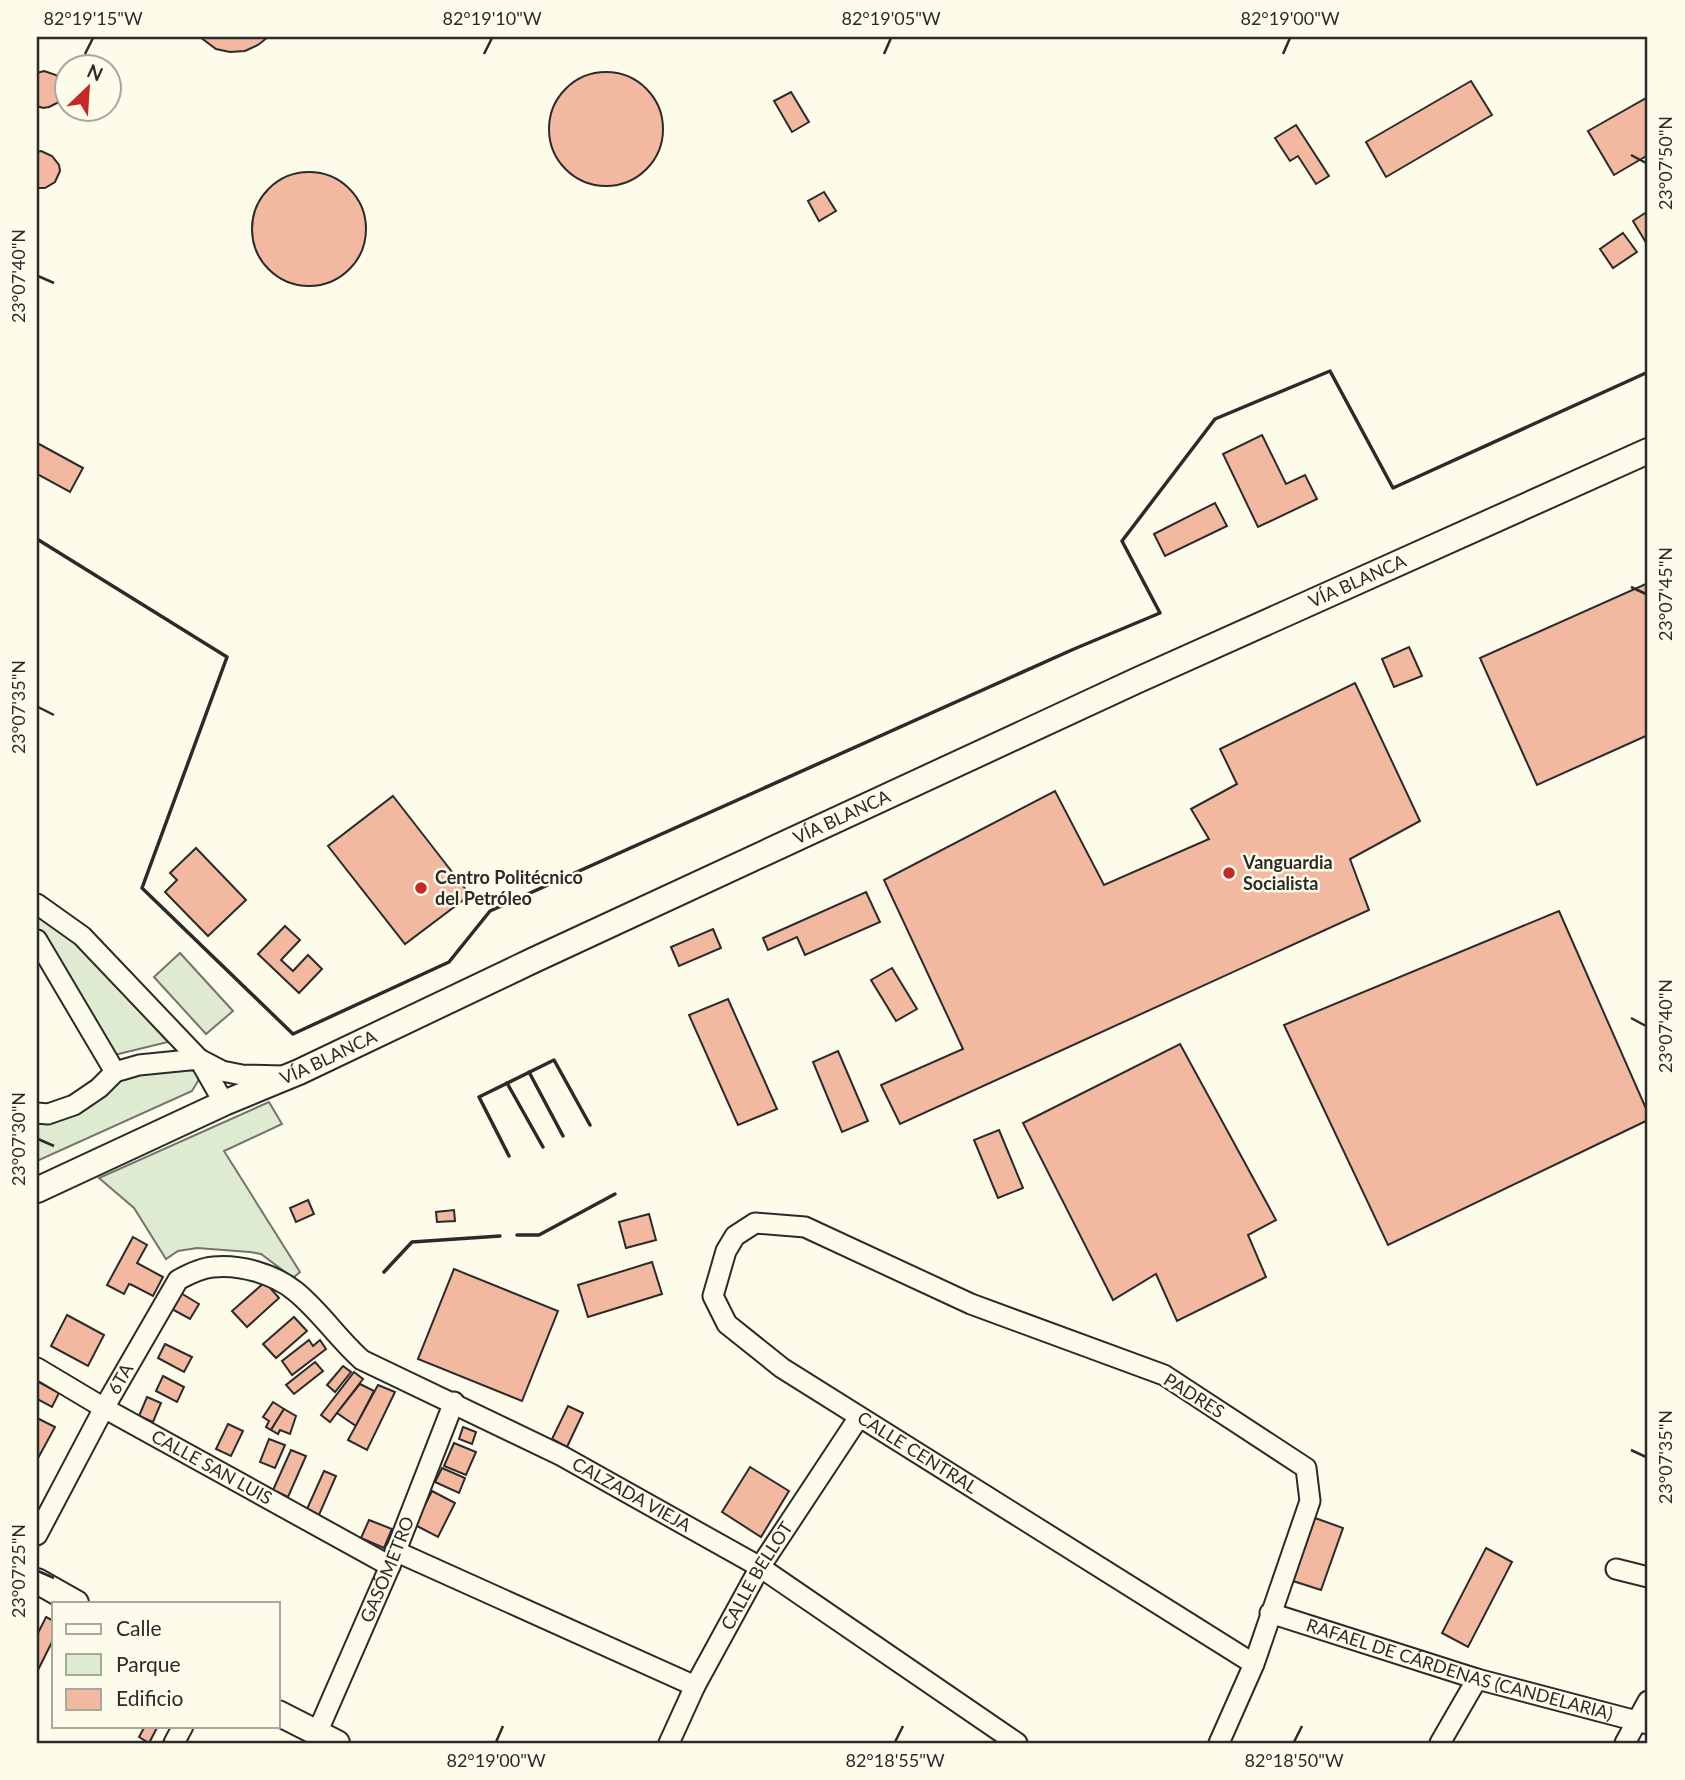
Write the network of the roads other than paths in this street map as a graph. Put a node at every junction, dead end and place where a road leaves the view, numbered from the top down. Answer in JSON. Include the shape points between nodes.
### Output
{"nodes":[{"id":1,"x":1648,"y":451,"type":"edge"},
{"id":2,"x":37,"y":904,"type":"edge"},
{"id":3,"x":37,"y":940,"type":"edge"},
{"id":4,"x":199,"y":1059,"type":"junction"},
{"id":5,"x":115,"y":1072,"type":"junction"},
{"id":6,"x":287,"y":1076,"type":"junction"},
{"id":7,"x":224,"y":1103,"type":"junction"},
{"id":8,"x":37,"y":1113,"type":"edge"},
{"id":9,"x":37,"y":1190,"type":"edge"},
{"id":10,"x":804,"y":1227,"type":"joint"},
{"id":11,"x":239,"y":1269,"type":"joint"},
{"id":12,"x":37,"y":1368,"type":"edge"},
{"id":13,"x":454,"y":1402,"type":"junction"},
{"id":14,"x":104,"y":1408,"type":"junction"},
{"id":15,"x":859,"y":1416,"type":"junction"},
{"id":16,"x":37,"y":1535,"type":"edge"},
{"id":17,"x":392,"y":1558,"type":"junction"},
{"id":18,"x":760,"y":1567,"type":"junction"},
{"id":19,"x":1616,"y":1569,"type":"dead end"},
{"id":20,"x":1648,"y":1577,"type":"edge"},
{"id":21,"x":37,"y":1581,"type":"edge"},
{"id":22,"x":74,"y":1602,"type":"edge"},
{"id":23,"x":1270,"y":1613,"type":"junction"},
{"id":24,"x":1254,"y":1664,"type":"junction"},
{"id":25,"x":1477,"y":1679,"type":"junction"},
{"id":26,"x":695,"y":1686,"type":"junction"},
{"id":27,"x":1648,"y":1701,"type":"edge"},
{"id":28,"x":280,"y":1714,"type":"edge"},
{"id":29,"x":1643,"y":1723,"type":"edge"},
{"id":30,"x":327,"y":1738,"type":"edge"},
{"id":31,"x":669,"y":1743,"type":"edge"},
{"id":32,"x":1017,"y":1743,"type":"edge"},
{"id":33,"x":1219,"y":1743,"type":"edge"},
{"id":34,"x":1440,"y":1743,"type":"edge"},
{"id":35,"x":1625,"y":1743,"type":"edge"}],
"edges":[{"from":1,"to":6,"type":"main road","name":"VÍA BLANCA","via":[[1138,680]]},
{"from":2,"to":4,"type":"street","via":[[82,936]]},
{"from":3,"to":5,"type":"street"},
{"from":4,"to":5,"type":"street"},
{"from":4,"to":6,"type":"street","via":[[242,1075]]},
{"from":4,"to":7,"type":"street"},
{"from":5,"to":8,"type":"street","via":[[74,1105]]},
{"from":6,"to":7,"type":"main road","name":"VÍA BLANCA"},
{"from":7,"to":9,"type":"main road","name":"VÍA BLANCA"},
{"from":10,"to":15,"type":"street","name":"CALLE CENTRAL","via":[[755,1223],[735,1236],[713,1296],[727,1324],[782,1368]]},
{"from":10,"to":23,"type":"street","name":"PADRES","via":[[971,1304],[1164,1375],[1306,1468],[1310,1501]]},
{"from":11,"to":13,"type":"street","name":"CALZADA VIEJA","via":[[270,1276],[295,1291],[362,1360]]},
{"from":11,"to":14,"type":"street","name":"6TA","via":[[214,1267],[178,1280]]},
{"from":12,"to":14,"type":"street","name":"CALLE SAN LUIS"},
{"from":13,"to":17,"type":"street","name":"GASÓMETRO"},
{"from":13,"to":18,"type":"street","name":"CALZADA VIEJA","via":[[562,1456]]},
{"from":14,"to":16,"type":"street","name":"6TA"},
{"from":14,"to":17,"type":"street","name":"CALLE SAN LUIS"},
{"from":15,"to":18,"type":"street","name":"CALLE BELLOT"},
{"from":15,"to":24,"type":"street","name":"CALLE CENTRAL"},
{"from":17,"to":26,"type":"street","name":"CALLE SAN LUIS"},
{"from":17,"to":30,"type":"street","name":"GASÓMETRO"},
{"from":18,"to":26,"type":"street","name":"CALLE BELLOT"},
{"from":18,"to":32,"type":"street","name":"CALZADA VIEJA"},
{"from":19,"to":20,"type":"street"},
{"from":21,"to":22,"type":"main road"},
{"from":23,"to":24,"type":"street","name":"PADRES"},
{"from":23,"to":25,"type":"street","name":"RAFAEL DE CÁRDENAS (CANDELARIA)"},
{"from":24,"to":33,"type":"street","name":"PADRES"},
{"from":25,"to":29,"type":"street","name":"RAFAEL DE CÁRDENAS (CANDELARIA)"},
{"from":25,"to":34,"type":"street"},
{"from":26,"to":31,"type":"street","name":"CALLE BELLOT"},
{"from":27,"to":29,"type":"street"},
{"from":28,"to":30,"type":"main road"},
{"from":29,"to":35,"type":"street"}]}
